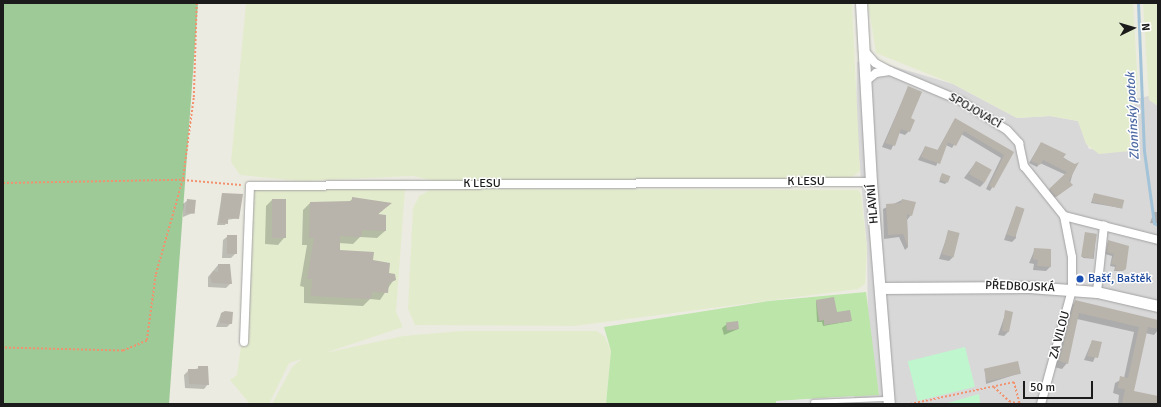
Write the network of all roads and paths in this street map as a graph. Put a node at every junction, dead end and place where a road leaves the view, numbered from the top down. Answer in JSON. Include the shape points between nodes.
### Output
{"nodes":[{"id":1,"x":197,"y":3,"type":"edge"},
{"id":2,"x":861,"y":3,"type":"edge"},
{"id":3,"x":863,"y":49,"type":"junction"},
{"id":4,"x":890,"y":71,"type":"junction"},
{"id":5,"x":866,"y":80,"type":"junction"},
{"id":6,"x":183,"y":180,"type":"junction"},
{"id":7,"x":871,"y":182,"type":"junction"},
{"id":8,"x":3,"y":183,"type":"edge"},
{"id":9,"x":250,"y":186,"type":"junction"},
{"id":10,"x":1064,"y":216,"type":"junction"},
{"id":11,"x":1104,"y":225,"type":"junction"},
{"id":12,"x":1158,"y":240,"type":"edge"},
{"id":13,"x":880,"y":288,"type":"junction"},
{"id":14,"x":1072,"y":290,"type":"junction"},
{"id":15,"x":1097,"y":292,"type":"junction"},
{"id":16,"x":1158,"y":306,"type":"edge"},
{"id":17,"x":244,"y":342,"type":"dead end"},
{"id":18,"x":3,"y":348,"type":"edge"},
{"id":19,"x":994,"y":387,"type":"junction"},
{"id":20,"x":889,"y":401,"type":"edge"},
{"id":21,"x":813,"y":402,"type":"dead end"},
{"id":22,"x":910,"y":404,"type":"edge"},
{"id":23,"x":1019,"y":404,"type":"edge"},
{"id":24,"x":1041,"y":404,"type":"edge"}],
"edges":[{"from":1,"to":6,"type":"path","via":[[194,98]]},
{"from":2,"to":3,"type":"street","name":"HLAVNÍ"},
{"from":3,"to":4,"type":"street","name":"SPOJOVACÍ","via":[[875,63]]},
{"from":3,"to":5,"type":"street","name":"HLAVNÍ"},
{"from":4,"to":5,"type":"street","via":[[876,73]]},
{"from":4,"to":10,"type":"street","name":"SPOJOVACÍ","via":[[961,101],[1007,130],[1019,143],[1024,166]]},
{"from":5,"to":7,"type":"street","name":"HLAVNÍ"},
{"from":6,"to":8,"type":"path"},
{"from":6,"to":9,"type":"path"},
{"from":6,"to":18,"type":"path","via":[[156,275],[146,341],[123,351]]},
{"from":7,"to":9,"type":"street","name":"K LESU"},
{"from":7,"to":13,"type":"street","name":"HLAVNÍ"},
{"from":9,"to":17,"type":"street"},
{"from":10,"to":11,"type":"street"},
{"from":10,"to":14,"type":"street","name":"SPOJOVACÍ","via":[[1072,257]]},
{"from":11,"to":12,"type":"street"},
{"from":11,"to":15,"type":"street"},
{"from":13,"to":14,"type":"street","name":"PŘEDBOJSKÁ","via":[[957,286]]},
{"from":13,"to":20,"type":"street","name":"HLAVNÍ"},
{"from":14,"to":15,"type":"street","name":"PŘEDBOJSKÁ"},
{"from":14,"to":24,"type":"street","name":"ZA VILOU"},
{"from":15,"to":16,"type":"street","name":"PŘEDBOJSKÁ"},
{"from":19,"to":22,"type":"path"},
{"from":19,"to":23,"type":"path","via":[[1009,402]]},
{"from":19,"to":23,"type":"path","via":[[1014,382]]},
{"from":20,"to":21,"type":"lane"}]}
